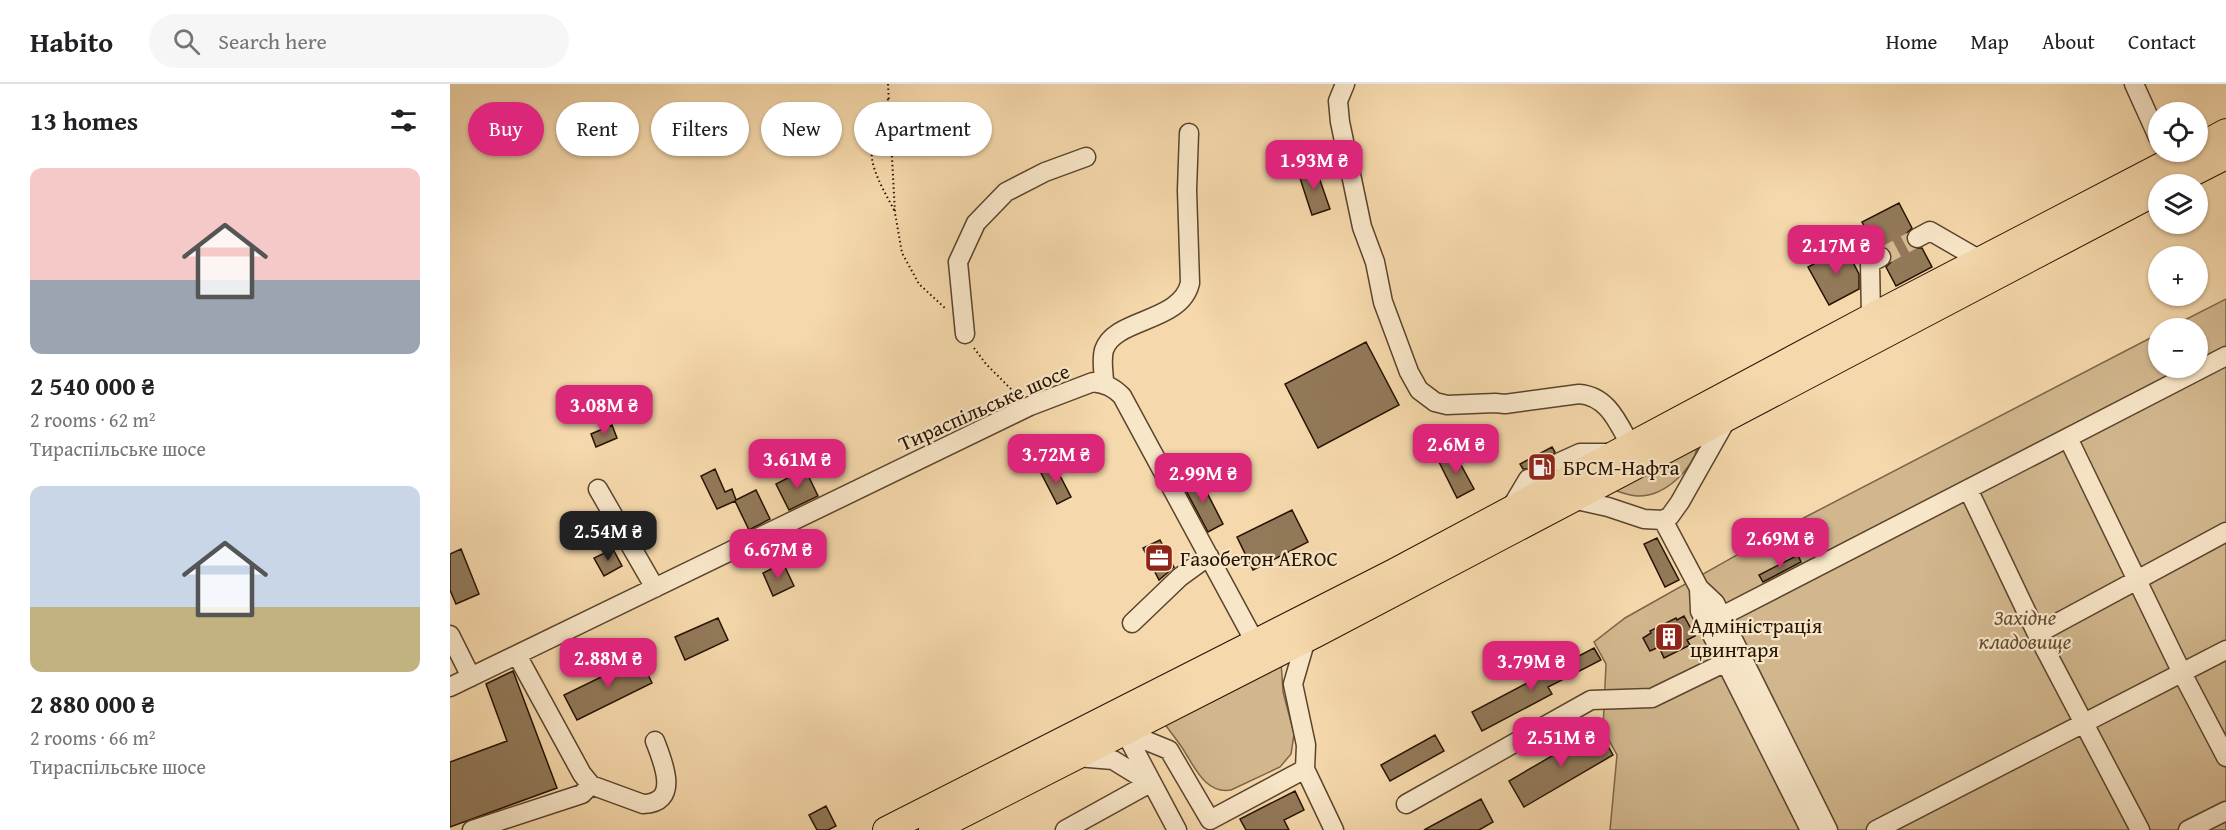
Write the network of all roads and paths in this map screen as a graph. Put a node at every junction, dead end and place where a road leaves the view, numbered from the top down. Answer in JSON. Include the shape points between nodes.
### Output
{"nodes":[{"id":1,"x":888,"y":84,"type":"edge"},
{"id":2,"x":1345,"y":84,"type":"edge"},
{"id":3,"x":2134,"y":84,"type":"edge"},
{"id":4,"x":889,"y":96,"type":"junction"},
{"id":5,"x":2148,"y":115,"type":"edge"},
{"id":6,"x":2226,"y":132,"type":"edge"},
{"id":7,"x":1189,"y":133,"type":"dead end"},
{"id":8,"x":2208,"y":142,"type":"edge"},
{"id":9,"x":2226,"y":156,"type":"edge"},
{"id":10,"x":1086,"y":157,"type":"dead end"},
{"id":11,"x":2172,"y":170,"type":"edge"},
{"id":12,"x":895,"y":213,"type":"junction"},
{"id":13,"x":1917,"y":238,"type":"tunnel mouth"},
{"id":14,"x":1881,"y":257,"type":"tunnel mouth"},
{"id":15,"x":1982,"y":261,"type":"junction"},
{"id":16,"x":947,"y":310,"type":"dead end"},
{"id":17,"x":1871,"y":317,"type":"junction"},
{"id":18,"x":965,"y":334,"type":"joint"},
{"id":19,"x":2225,"y":359,"type":"edge"},
{"id":20,"x":1104,"y":383,"type":"junction"},
{"id":21,"x":1030,"y":406,"type":"junction"},
{"id":22,"x":1728,"y":416,"type":"junction"},
{"id":23,"x":2068,"y":438,"type":"junction"},
{"id":24,"x":1624,"y":450,"type":"junction"},
{"id":25,"x":1560,"y":462,"type":"tunnel mouth"},
{"id":26,"x":1528,"y":479,"type":"tunnel mouth"},
{"id":27,"x":598,"y":489,"type":"dead end"},
{"id":28,"x":1968,"y":489,"type":"junction"},
{"id":29,"x":1572,"y":499,"type":"junction"},
{"id":30,"x":1508,"y":512,"type":"junction"},
{"id":31,"x":1663,"y":520,"type":"junction"},
{"id":32,"x":2226,"y":532,"type":"edge"},
{"id":33,"x":1209,"y":556,"type":"junction"},
{"id":34,"x":2137,"y":580,"type":"junction"},
{"id":35,"x":655,"y":588,"type":"junction"},
{"id":36,"x":1699,"y":588,"type":"junction"},
{"id":37,"x":1722,"y":616,"type":"junction"},
{"id":38,"x":1132,"y":623,"type":"dead end"},
{"id":39,"x":2037,"y":634,"type":"junction"},
{"id":40,"x":450,"y":635,"type":"edge"},
{"id":41,"x":1306,"y":639,"type":"junction"},
{"id":42,"x":1255,"y":642,"type":"junction"},
{"id":43,"x":2226,"y":650,"type":"edge"},
{"id":44,"x":517,"y":655,"type":"junction"},
{"id":45,"x":1726,"y":662,"type":"junction"},
{"id":46,"x":2182,"y":673,"type":"junction"},
{"id":47,"x":471,"y":677,"type":"junction"},
{"id":48,"x":450,"y":687,"type":"edge"},
{"id":49,"x":2085,"y":723,"type":"junction"},
{"id":50,"x":1125,"y":732,"type":"junction"},
{"id":51,"x":655,"y":741,"type":"dead end"},
{"id":52,"x":1077,"y":757,"type":"junction"},
{"id":53,"x":2226,"y":757,"type":"edge"},
{"id":54,"x":1305,"y":769,"type":"junction"},
{"id":55,"x":1150,"y":783,"type":"junction"},
{"id":56,"x":591,"y":785,"type":"junction"},
{"id":57,"x":1406,"y":804,"type":"dead end"},
{"id":58,"x":2226,"y":811,"type":"edge"},
{"id":59,"x":1213,"y":825,"type":"edge"},
{"id":60,"x":472,"y":830,"type":"edge"},
{"id":61,"x":886,"y":830,"type":"edge"},
{"id":62,"x":932,"y":830,"type":"edge"},
{"id":63,"x":1065,"y":830,"type":"edge"},
{"id":64,"x":1177,"y":830,"type":"edge"},
{"id":65,"x":1334,"y":830,"type":"edge"},
{"id":66,"x":1810,"y":830,"type":"edge"},
{"id":67,"x":1828,"y":830,"type":"edge"},
{"id":68,"x":1876,"y":830,"type":"edge"},
{"id":69,"x":2140,"y":830,"type":"edge"},
{"id":70,"x":2188,"y":830,"type":"edge"}],
"edges":[{"from":1,"to":4,"type":"path"},
{"from":2,"to":24,"type":"street","via":[[1338,101],[1340,122],[1362,227],[1375,262],[1383,302],[1419,390],[1435,402],[1447,405],[1505,404],[1587,394],[1611,412]]},
{"from":3,"to":5,"type":"street"},
{"from":4,"to":12,"type":"path"},
{"from":4,"to":12,"type":"path","via":[[872,158]]},
{"from":6,"to":8,"type":"highway"},
{"from":7,"to":20,"type":"street","via":[[1188,292],[1177,305],[1113,338],[1104,352]]},
{"from":9,"to":11,"type":"highway"},
{"from":10,"to":18,"type":"street","via":[[1006,192],[976,223],[958,262]]},
{"from":11,"to":15,"type":"highway"},
{"from":11,"to":22,"type":"highway"},
{"from":12,"to":16,"type":"path","via":[[902,253],[909,268],[919,284]]},
{"from":13,"to":15,"type":"street","via":[[1930,231]]},
{"from":14,"to":17,"type":"street","via":[[1870,263]]},
{"from":15,"to":17,"type":"highway"},
{"from":17,"to":24,"type":"highway"},
{"from":18,"to":21,"type":"path","via":[[986,364]]},
{"from":19,"to":23,"type":"street"},
{"from":20,"to":21,"type":"street","name":"Тираспільське шосе","via":[[1093,382]]},
{"from":20,"to":33,"type":"street","name":"Тираспільське шосе","via":[[1122,396]]},
{"from":21,"to":35,"type":"street","name":"Тираспільське шосе"},
{"from":22,"to":29,"type":"highway"},
{"from":22,"to":31,"type":"street","via":[[1680,502]]},
{"from":23,"to":28,"type":"street"},
{"from":23,"to":34,"type":"street"},
{"from":24,"to":25,"type":"street","via":[[1580,453]]},
{"from":24,"to":30,"type":"highway"},
{"from":26,"to":30,"type":"street"},
{"from":27,"to":35,"type":"street"},
{"from":28,"to":37,"type":"street"},
{"from":28,"to":39,"type":"street"},
{"from":29,"to":31,"type":"street","via":[[1644,519]]},
{"from":29,"to":41,"type":"highway"},
{"from":30,"to":42,"type":"highway"},
{"from":31,"to":36,"type":"street"},
{"from":32,"to":34,"type":"street"},
{"from":33,"to":38,"type":"street","via":[[1180,577]]},
{"from":33,"to":42,"type":"street","name":"Тираспільське шосе"},
{"from":34,"to":39,"type":"street"},
{"from":34,"to":46,"type":"street"},
{"from":35,"to":44,"type":"street","name":"Тираспільське шосе"},
{"from":36,"to":37,"type":"street"},
{"from":36,"to":45,"type":"street","via":[[1700,611]]},
{"from":37,"to":67,"type":"street"},
{"from":39,"to":49,"type":"street"},
{"from":40,"to":47,"type":"street"},
{"from":41,"to":50,"type":"highway"},
{"from":41,"to":54,"type":"street","via":[[1293,684],[1306,745]]},
{"from":42,"to":61,"type":"highway"},
{"from":43,"to":46,"type":"street"},
{"from":44,"to":47,"type":"street","name":"Тираспільське шосе"},
{"from":44,"to":56,"type":"street"},
{"from":45,"to":57,"type":"street","via":[[1652,698],[1591,700]]},
{"from":45,"to":66,"type":"street"},
{"from":46,"to":49,"type":"street"},
{"from":46,"to":53,"type":"street"},
{"from":47,"to":48,"type":"street","name":"Тираспільське шосе"},
{"from":49,"to":68,"type":"street"},
{"from":49,"to":69,"type":"street"},
{"from":50,"to":52,"type":"highway"},
{"from":50,"to":55,"type":"street"},
{"from":50,"to":59,"type":"street","via":[[1169,750]]},
{"from":51,"to":56,"type":"street","via":[[667,781],[660,799],[643,804]]},
{"from":52,"to":55,"type":"street","via":[[1113,760]]},
{"from":52,"to":62,"type":"highway"},
{"from":54,"to":59,"type":"street"},
{"from":54,"to":65,"type":"street"},
{"from":55,"to":63,"type":"street"},
{"from":55,"to":64,"type":"street"},
{"from":56,"to":60,"type":"street","via":[[582,794]]},
{"from":58,"to":70,"type":"street"}]}
